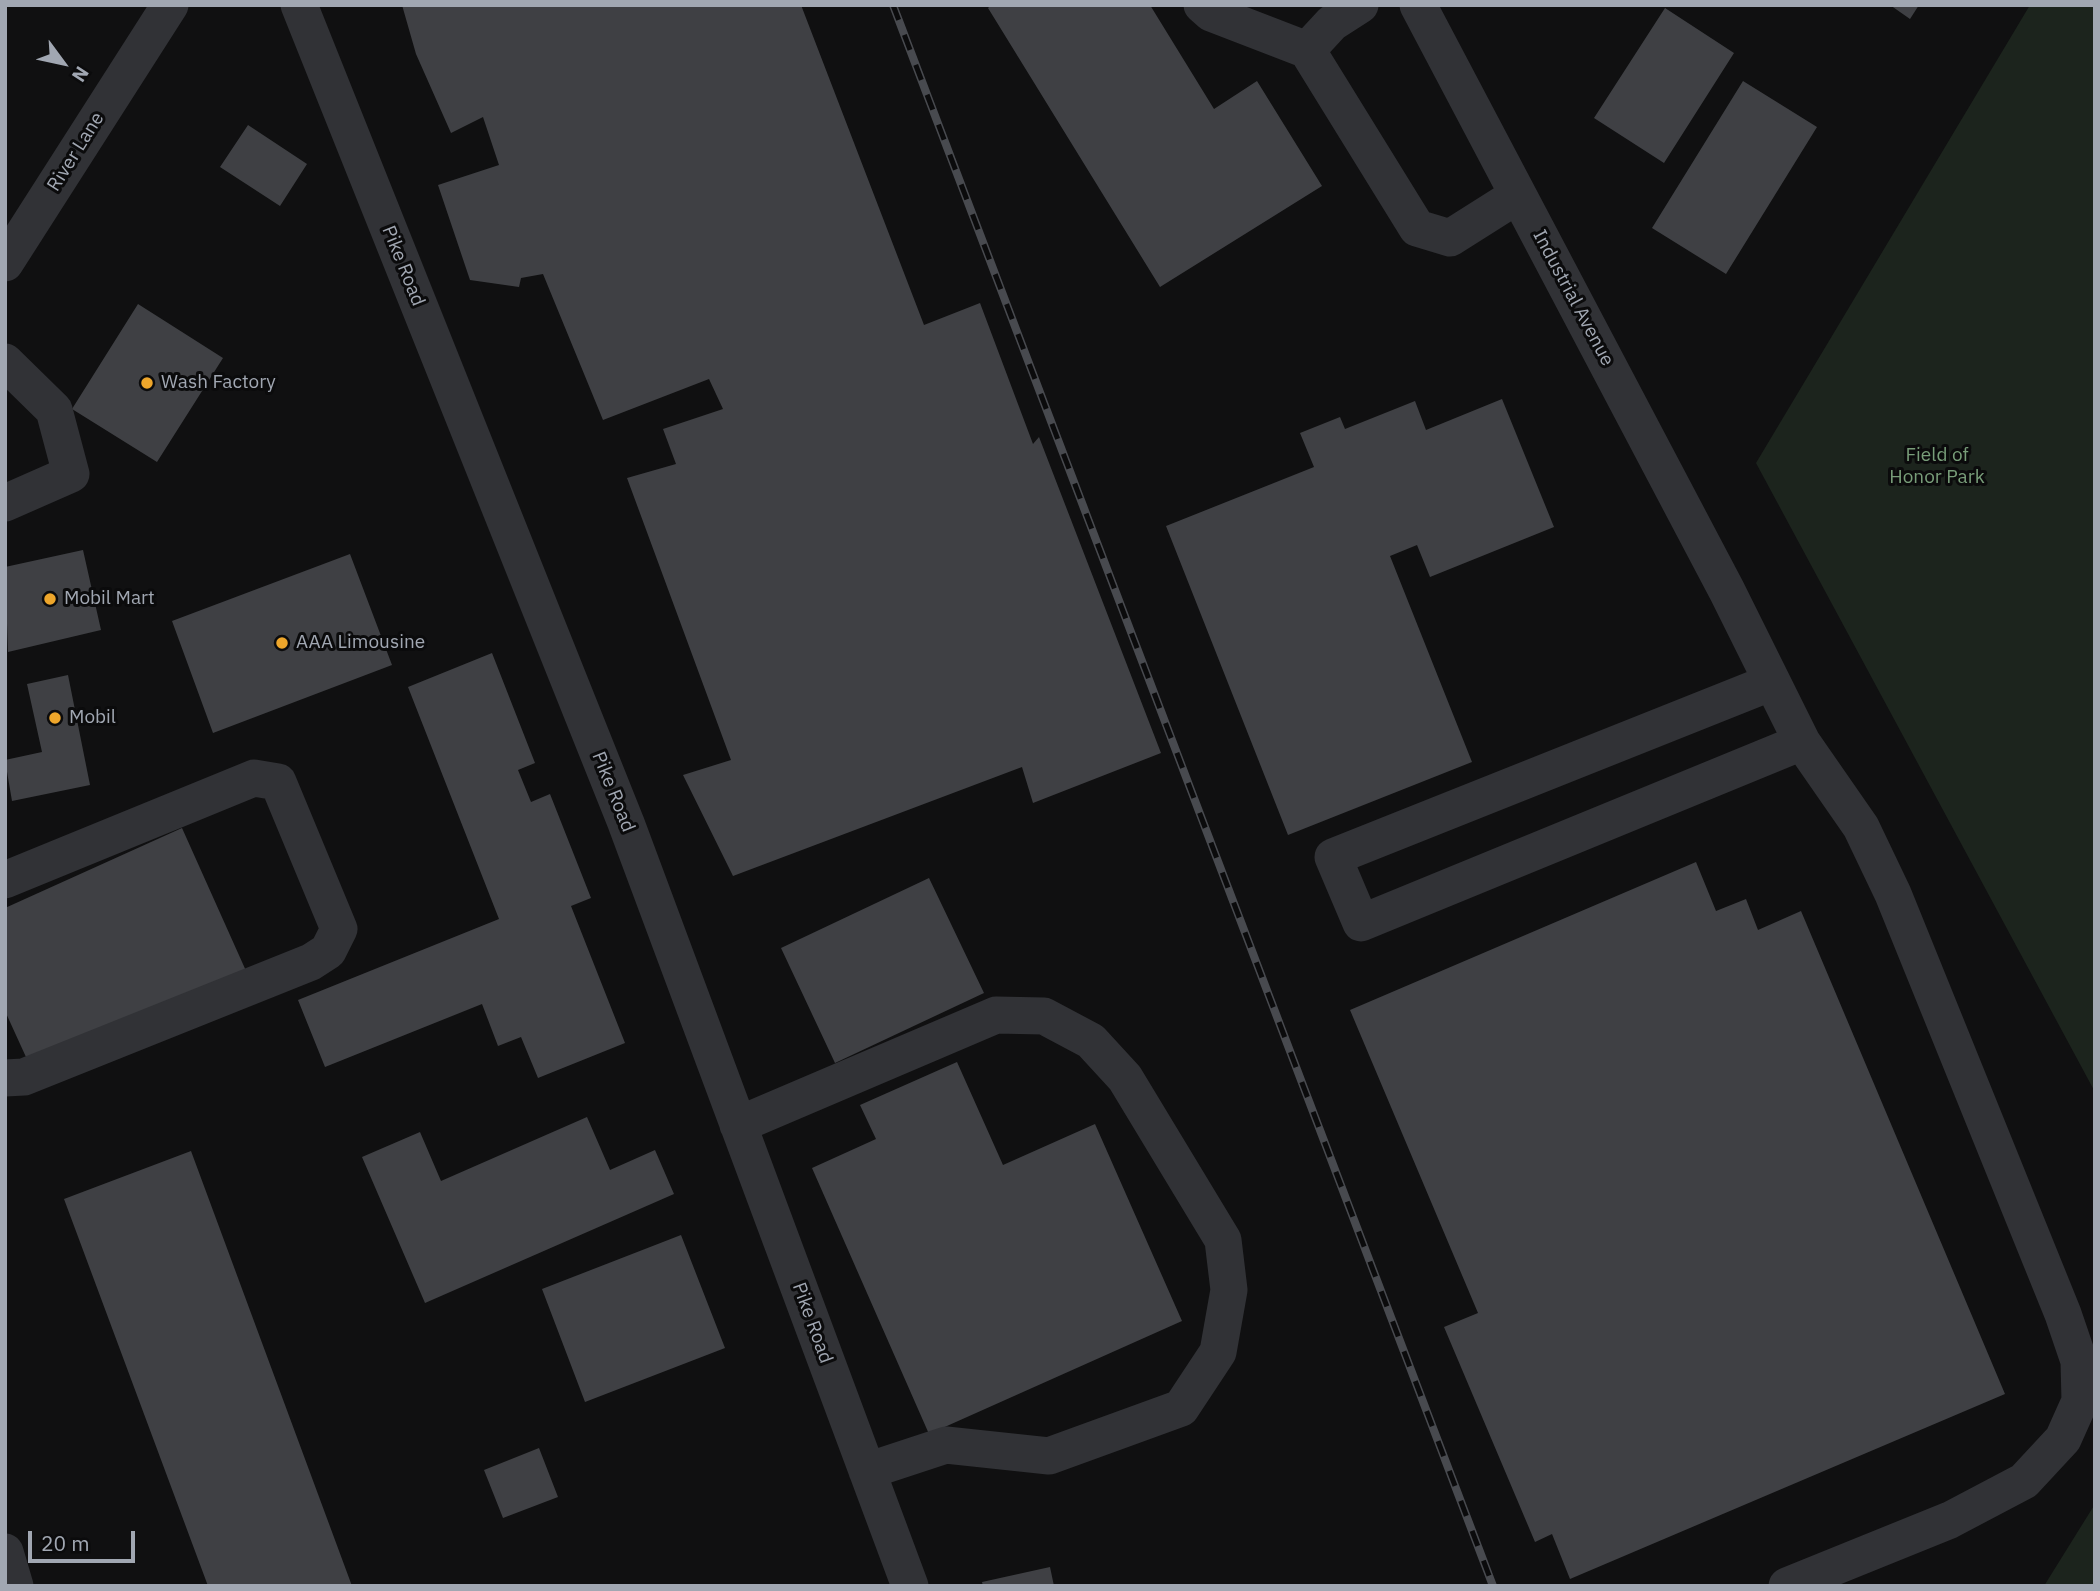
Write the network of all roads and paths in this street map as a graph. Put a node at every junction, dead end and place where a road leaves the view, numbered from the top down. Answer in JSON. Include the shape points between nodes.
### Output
{"nodes":[{"id":1,"x":170,"y":5,"type":"edge"},
{"id":2,"x":299,"y":5,"type":"edge"},
{"id":3,"x":1202,"y":5,"type":"edge"},
{"id":4,"x":1360,"y":5,"type":"edge"},
{"id":5,"x":1426,"y":10,"type":"edge"},
{"id":6,"x":1307,"y":50,"type":"junction"},
{"id":7,"x":1518,"y":195,"type":"junction"},
{"id":8,"x":5,"y":264,"type":"edge"},
{"id":9,"x":5,"y":362,"type":"edge"},
{"id":10,"x":5,"y":503,"type":"edge"},
{"id":11,"x":1772,"y":682,"type":"junction"},
{"id":12,"x":1802,"y":742,"type":"junction"},
{"id":13,"x":5,"y":880,"type":"edge"},
{"id":14,"x":15,"y":1077,"type":"edge"},
{"id":15,"x":738,"y":1125,"type":"junction"},
{"id":16,"x":867,"y":1471,"type":"junction"},
{"id":17,"x":5,"y":1552,"type":"edge"},
{"id":18,"x":15,"y":1586,"type":"edge"},
{"id":19,"x":910,"y":1586,"type":"edge"},
{"id":20,"x":1787,"y":1586,"type":"edge"}],
"edges":[{"from":1,"to":8,"type":"street","name":"River Lane"},
{"from":2,"to":15,"type":"street","name":"Pike Road","via":[[621,810]]},
{"from":3,"to":6,"type":"street","via":[[1211,13]]},
{"from":4,"to":6,"type":"street","via":[[1332,23]]},
{"from":5,"to":7,"type":"street","name":"Industrial Avenue"},
{"from":6,"to":7,"type":"street","via":[[1417,228],[1450,237]]},
{"from":7,"to":11,"type":"street","name":"Industrial Avenue"},
{"from":9,"to":10,"type":"street","via":[[54,410],[71,474]]},
{"from":11,"to":12,"type":"street","name":"Industrial Avenue"},
{"from":11,"to":12,"type":"street","via":[[1333,857],[1362,923]]},
{"from":12,"to":20,"type":"street","name":"Industrial Avenue","via":[[1861,827],[1893,894],[2063,1314],[2078,1361],[2080,1401],[2063,1439],[2024,1480],[1950,1520]]},
{"from":13,"to":14,"type":"street","via":[[254,778],[278,782],[339,929],[328,951],[311,962]]},
{"from":15,"to":16,"type":"street","name":"Pike Road"},
{"from":15,"to":16,"type":"street","via":[[996,1015],[1044,1016],[1091,1041],[1125,1078],[1223,1240],[1229,1290],[1218,1352],[1181,1408],[1049,1456],[946,1445]]},
{"from":16,"to":19,"type":"street","name":"Pike Road"},
{"from":17,"to":18,"type":"street"}]}
